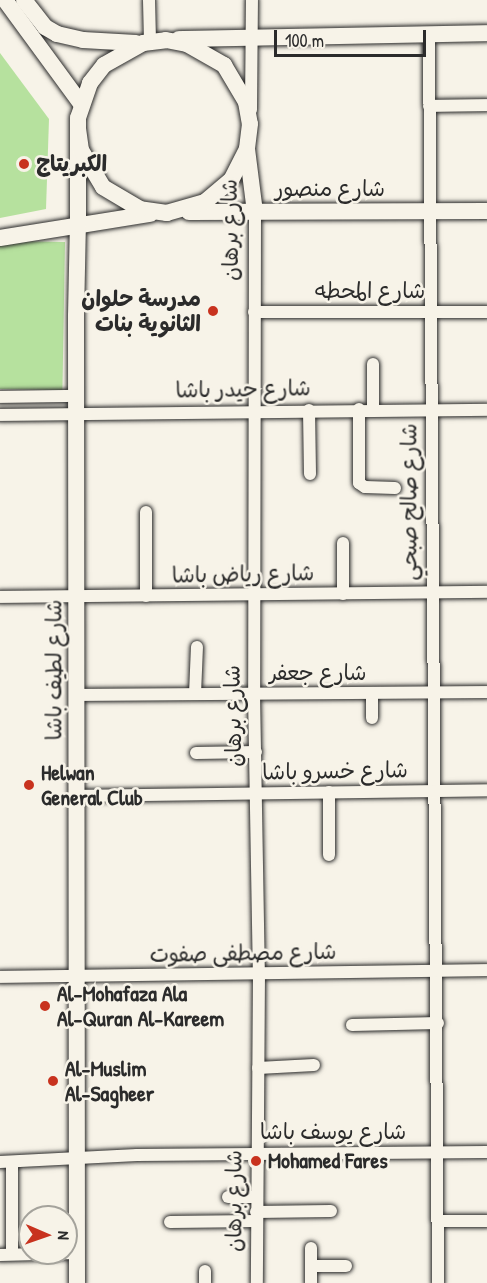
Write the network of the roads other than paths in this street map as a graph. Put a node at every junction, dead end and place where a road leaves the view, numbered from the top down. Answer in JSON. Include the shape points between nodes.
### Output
{"nodes":[{"id":1,"x":5,"y":0,"type":"edge"},
{"id":2,"x":24,"y":0,"type":"edge"},
{"id":3,"x":149,"y":0,"type":"edge"},
{"id":4,"x":252,"y":0,"type":"edge"},
{"id":5,"x":429,"y":33,"type":"junction"},
{"id":6,"x":487,"y":33,"type":"edge"},
{"id":7,"x":252,"y":35,"type":"junction"},
{"id":8,"x":153,"y":42,"type":"junction"},
{"id":9,"x":81,"y":104,"type":"junction"},
{"id":10,"x":487,"y":105,"type":"edge"},
{"id":11,"x":429,"y":106,"type":"junction"},
{"id":12,"x":249,"y":124,"type":"junction"},
{"id":13,"x":78,"y":129,"type":"junction"},
{"id":14,"x":247,"y":149,"type":"junction"},
{"id":15,"x":487,"y":211,"type":"edge"},
{"id":16,"x":167,"y":212,"type":"junction"},
{"id":17,"x":255,"y":212,"type":"junction"},
{"id":18,"x":429,"y":212,"type":"junction"},
{"id":19,"x":78,"y":224,"type":"junction"},
{"id":20,"x":0,"y":238,"type":"edge"},
{"id":21,"x":254,"y":312,"type":"junction"},
{"id":22,"x":428,"y":312,"type":"junction"},
{"id":23,"x":487,"y":312,"type":"edge"},
{"id":24,"x":374,"y":364,"type":"dead end"},
{"id":25,"x":76,"y":396,"type":"junction"},
{"id":26,"x":0,"y":397,"type":"edge"},
{"id":27,"x":359,"y":409,"type":"junction"},
{"id":28,"x":373,"y":409,"type":"junction"},
{"id":29,"x":254,"y":410,"type":"junction"},
{"id":30,"x":309,"y":410,"type":"junction"},
{"id":31,"x":429,"y":410,"type":"junction"},
{"id":32,"x":487,"y":410,"type":"edge"},
{"id":33,"x":0,"y":414,"type":"edge"},
{"id":34,"x":77,"y":414,"type":"junction"},
{"id":35,"x":310,"y":474,"type":"dead end"},
{"id":36,"x":395,"y":488,"type":"dead end"},
{"id":37,"x":146,"y":512,"type":"dead end"},
{"id":38,"x":344,"y":543,"type":"dead end"},
{"id":39,"x":487,"y":592,"type":"edge"},
{"id":40,"x":430,"y":593,"type":"junction"},
{"id":41,"x":344,"y":594,"type":"junction"},
{"id":42,"x":255,"y":595,"type":"junction"},
{"id":43,"x":146,"y":596,"type":"junction"},
{"id":44,"x":0,"y":597,"type":"edge"},
{"id":45,"x":76,"y":597,"type":"junction"},
{"id":46,"x":197,"y":647,"type":"dead end"},
{"id":47,"x":487,"y":692,"type":"edge"},
{"id":48,"x":372,"y":693,"type":"junction"},
{"id":49,"x":431,"y":693,"type":"junction"},
{"id":50,"x":195,"y":694,"type":"junction"},
{"id":51,"x":254,"y":694,"type":"junction"},
{"id":52,"x":76,"y":695,"type":"junction"},
{"id":53,"x":372,"y":718,"type":"dead end"},
{"id":54,"x":255,"y":752,"type":"junction"},
{"id":55,"x":196,"y":753,"type":"dead end"},
{"id":56,"x":487,"y":790,"type":"edge"},
{"id":57,"x":434,"y":791,"type":"junction"},
{"id":58,"x":329,"y":792,"type":"junction"},
{"id":59,"x":256,"y":793,"type":"junction"},
{"id":60,"x":76,"y":796,"type":"junction"},
{"id":61,"x":329,"y":855,"type":"dead end"},
{"id":62,"x":487,"y":970,"type":"edge"},
{"id":63,"x":437,"y":971,"type":"junction"},
{"id":64,"x":259,"y":973,"type":"junction"},
{"id":65,"x":77,"y":976,"type":"junction"},
{"id":66,"x":0,"y":977,"type":"edge"},
{"id":67,"x":438,"y":1023,"type":"junction"},
{"id":68,"x":352,"y":1025,"type":"dead end"},
{"id":69,"x":314,"y":1065,"type":"dead end"},
{"id":70,"x":258,"y":1068,"type":"junction"},
{"id":71,"x":438,"y":1152,"type":"junction"},
{"id":72,"x":487,"y":1152,"type":"edge"},
{"id":73,"x":256,"y":1153,"type":"junction"},
{"id":74,"x":77,"y":1158,"type":"junction"},
{"id":75,"x":6,"y":1162,"type":"edge"},
{"id":76,"x":228,"y":1197,"type":"dead end"},
{"id":77,"x":256,"y":1197,"type":"junction"},
{"id":78,"x":77,"y":1205,"type":"edge"},
{"id":79,"x":331,"y":1211,"type":"dead end"},
{"id":80,"x":256,"y":1216,"type":"junction"},
{"id":81,"x":438,"y":1221,"type":"junction"},
{"id":82,"x":487,"y":1221,"type":"edge"},
{"id":83,"x":170,"y":1222,"type":"dead end"},
{"id":84,"x":311,"y":1248,"type":"dead end"},
{"id":85,"x":6,"y":1254,"type":"edge"},
{"id":86,"x":76,"y":1265,"type":"edge"},
{"id":87,"x":311,"y":1266,"type":"junction"},
{"id":88,"x":346,"y":1266,"type":"dead end"},
{"id":89,"x":77,"y":1283,"type":"edge"},
{"id":90,"x":256,"y":1283,"type":"edge"},
{"id":91,"x":312,"y":1283,"type":"edge"},
{"id":92,"x":438,"y":1283,"type":"edge"}],
"edges":[{"from":1,"to":9,"type":"street"},
{"from":2,"to":8,"type":"street","via":[[45,27],[70,39]]},
{"from":3,"to":8,"type":"street"},
{"from":4,"to":7,"type":"street"},
{"from":5,"to":6,"type":"street"},
{"from":5,"to":7,"type":"street"},
{"from":5,"to":11,"type":"street","name":"شارع صالح صبحي"},
{"from":7,"to":8,"type":"street"},
{"from":7,"to":12,"type":"street"},
{"from":8,"to":9,"type":"street","via":[[104,65]]},
{"from":8,"to":12,"type":"street","via":[[187,44],[224,65],[246,102]]},
{"from":9,"to":13,"type":"street"},
{"from":10,"to":11,"type":"street"},
{"from":11,"to":18,"type":"street","name":"شارع صالح صبحي"},
{"from":12,"to":14,"type":"street"},
{"from":13,"to":16,"type":"street","via":[[86,160],[103,188],[120,201]]},
{"from":13,"to":19,"type":"street","name":"شارع لطيف باشا"},
{"from":14,"to":16,"type":"street","via":[[241,165],[219,192],[190,209]]},
{"from":14,"to":17,"type":"street","name":"شارع برهان"},
{"from":15,"to":18,"type":"street","name":"شارع منصور"},
{"from":16,"to":17,"type":"street","name":"شارع منصور"},
{"from":16,"to":19,"type":"street","name":"شارع منصور"},
{"from":17,"to":18,"type":"street","name":"شارع منصور"},
{"from":17,"to":21,"type":"street","name":"شارع برهان"},
{"from":18,"to":22,"type":"street","name":"شارع صالح صبحي"},
{"from":19,"to":20,"type":"street","name":"شارع منصور"},
{"from":19,"to":25,"type":"street","name":"شارع لطيف باشا"},
{"from":21,"to":22,"type":"street","name":"شارع المحطه"},
{"from":21,"to":29,"type":"street","name":"شارع برهان"},
{"from":22,"to":23,"type":"street","name":"شارع المحطه"},
{"from":22,"to":31,"type":"street","name":"شارع صالح صبحي"},
{"from":24,"to":28,"type":"street"},
{"from":25,"to":26,"type":"street"},
{"from":25,"to":34,"type":"street","name":"شارع لطيف باشا"},
{"from":27,"to":28,"type":"street","name":"شارع حيدر باشا"},
{"from":27,"to":30,"type":"street","name":"شارع حيدر باشا"},
{"from":27,"to":36,"type":"street","via":[[359,483],[365,488]]},
{"from":28,"to":31,"type":"street","name":"شارع حيدر باشا"},
{"from":29,"to":30,"type":"street","name":"شارع حيدر باشا"},
{"from":29,"to":34,"type":"street","name":"شارع حيدر باشا"},
{"from":29,"to":42,"type":"street","name":"شارع برهان"},
{"from":30,"to":35,"type":"street"},
{"from":31,"to":32,"type":"street","name":"شارع حيدر باشا"},
{"from":31,"to":40,"type":"street","name":"شارع صالح صبحي"},
{"from":33,"to":34,"type":"street","name":"شارع حيدر باشا"},
{"from":34,"to":45,"type":"street","name":"شارع لطيف باشا"},
{"from":37,"to":43,"type":"street"},
{"from":38,"to":41,"type":"street"},
{"from":39,"to":40,"type":"street","name":"شارع رياض باشا"},
{"from":40,"to":41,"type":"street","name":"شارع رياض باشا"},
{"from":40,"to":49,"type":"street","name":"شارع صالح صبحي"},
{"from":41,"to":42,"type":"street","name":"شارع رياض باشا"},
{"from":42,"to":43,"type":"street","name":"شارع رياض باشا"},
{"from":42,"to":51,"type":"street","name":"شارع برهان"},
{"from":43,"to":45,"type":"street","name":"شارع رياض باشا"},
{"from":44,"to":45,"type":"street","name":"شارع رياض باشا"},
{"from":45,"to":52,"type":"street","name":"شارع لطيف باشا"},
{"from":46,"to":50,"type":"street"},
{"from":47,"to":49,"type":"street","name":"شارع جعفر"},
{"from":48,"to":49,"type":"street","name":"شارع جعفر"},
{"from":48,"to":51,"type":"street","name":"شارع جعفر"},
{"from":48,"to":53,"type":"street"},
{"from":49,"to":57,"type":"street","name":"شارع صالح صبحي"},
{"from":50,"to":51,"type":"street","name":"شارع جعفر"},
{"from":50,"to":52,"type":"street","name":"شارع جعفر"},
{"from":51,"to":54,"type":"street","name":"شارع برهان"},
{"from":52,"to":60,"type":"street","name":"شارع لطيف باشا"},
{"from":54,"to":55,"type":"street"},
{"from":54,"to":59,"type":"street","name":"شارع برهان"},
{"from":56,"to":57,"type":"street","name":"شارع خسرو باشا"},
{"from":57,"to":58,"type":"street","name":"شارع خسرو باشا"},
{"from":57,"to":63,"type":"street","name":"شارع صالح صبحي"},
{"from":58,"to":59,"type":"street","name":"شارع خسرو باشا"},
{"from":58,"to":61,"type":"street"},
{"from":59,"to":60,"type":"street","name":"شارع خسرو باشا"},
{"from":59,"to":64,"type":"street","name":"شارع برهان"},
{"from":60,"to":65,"type":"street","name":"شارع لطيف باشا"},
{"from":62,"to":63,"type":"street","name":"شارع مصطفى صفوت"},
{"from":63,"to":64,"type":"street","name":"شارع مصطفى صفوت"},
{"from":63,"to":67,"type":"street","name":"شارع صالح صبحي"},
{"from":64,"to":65,"type":"street","name":"شارع مصطفى صفوت"},
{"from":64,"to":70,"type":"street","name":"شارع برهان"},
{"from":65,"to":66,"type":"street","name":"شارع مصطفى صفوت"},
{"from":65,"to":74,"type":"street","name":"شارع لطيف باشا"},
{"from":67,"to":68,"type":"street"},
{"from":67,"to":71,"type":"street","name":"شارع صالح صبحي"},
{"from":69,"to":70,"type":"street"},
{"from":70,"to":73,"type":"street","name":"شارع برهان"},
{"from":71,"to":72,"type":"street","name":"شارع يوسف باشا"},
{"from":71,"to":73,"type":"street","name":"شارع يوسف باشا"},
{"from":71,"to":81,"type":"street","name":"شارع صالح صبحي"},
{"from":73,"to":74,"type":"street","name":"شارع يوسف باشا"},
{"from":73,"to":77,"type":"street","name":"شارع برهان"},
{"from":74,"to":75,"type":"street","name":"شارع يوسف باشا"},
{"from":74,"to":78,"type":"street","name":"شارع لطيف باشا"},
{"from":75,"to":85,"type":"street"},
{"from":76,"to":77,"type":"street"},
{"from":77,"to":80,"type":"street","name":"شارع برهان"},
{"from":79,"to":80,"type":"street"},
{"from":80,"to":83,"type":"street"},
{"from":80,"to":90,"type":"street","name":"شارع برهان"},
{"from":81,"to":82,"type":"street"},
{"from":81,"to":92,"type":"street","name":"شارع صالح صبحي"},
{"from":84,"to":87,"type":"street"},
{"from":86,"to":89,"type":"street","name":"شارع لطيف باشا"},
{"from":87,"to":88,"type":"street"},
{"from":87,"to":91,"type":"street"}]}
